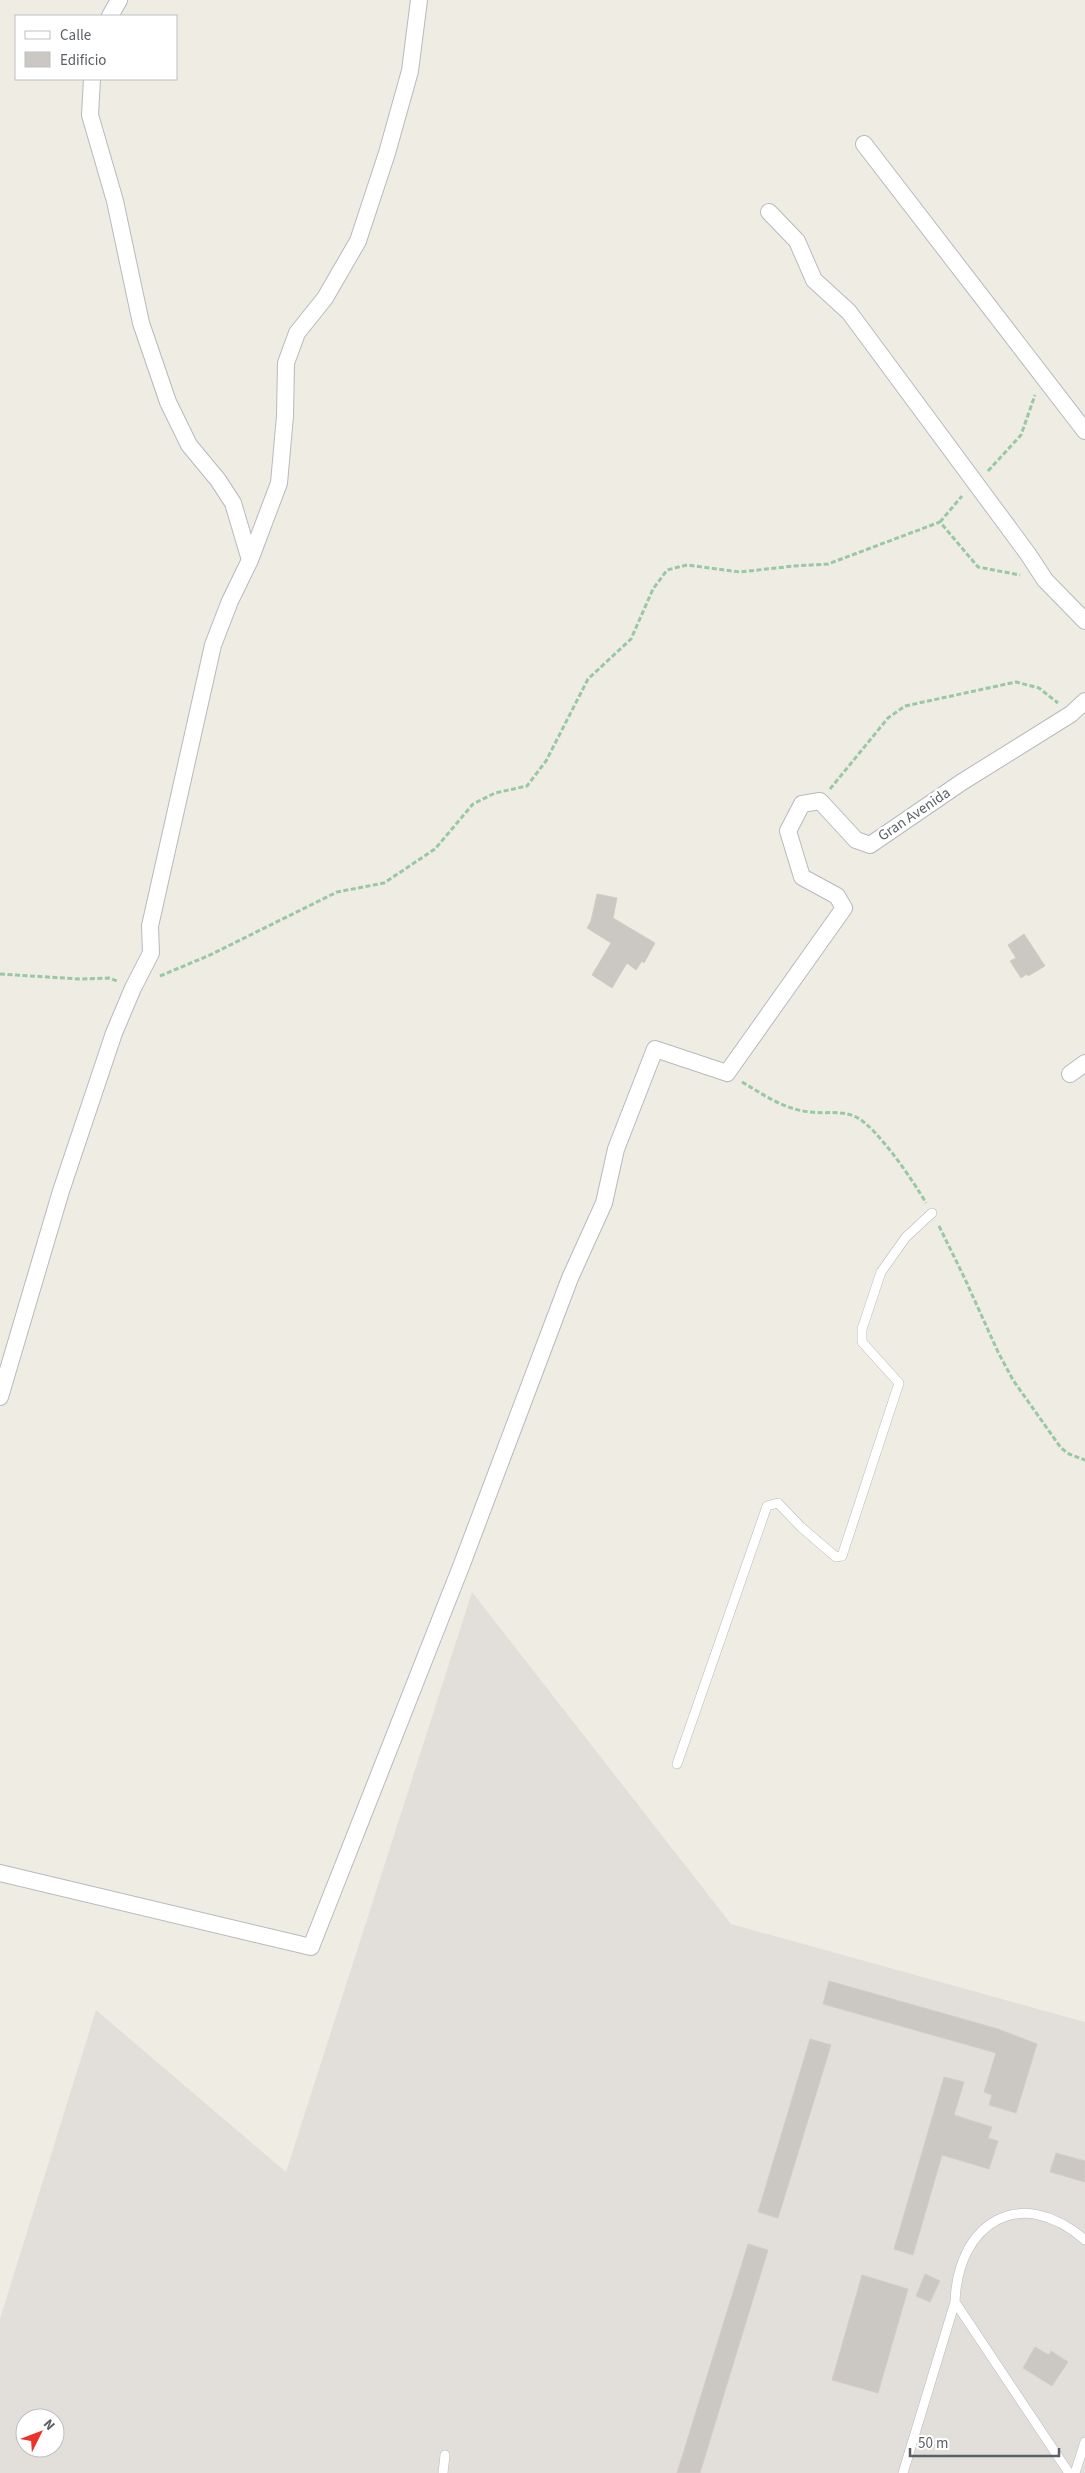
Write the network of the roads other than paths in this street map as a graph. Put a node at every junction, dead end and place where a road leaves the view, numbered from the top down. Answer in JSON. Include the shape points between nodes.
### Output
{"nodes":[{"id":1,"x":105,"y":0,"type":"edge"},
{"id":2,"x":119,"y":0,"type":"edge"},
{"id":3,"x":419,"y":0,"type":"edge"},
{"id":4,"x":106,"y":15,"type":"edge"},
{"id":5,"x":111,"y":15,"type":"edge"},
{"id":6,"x":92,"y":80,"type":"edge"},
{"id":7,"x":864,"y":144,"type":"dead end"},
{"id":8,"x":769,"y":212,"type":"dead end"},
{"id":9,"x":1085,"y":431,"type":"edge"},
{"id":10,"x":250,"y":560,"type":"junction"},
{"id":11,"x":1085,"y":621,"type":"edge"},
{"id":12,"x":1085,"y":701,"type":"edge"},
{"id":13,"x":1085,"y":1063,"type":"edge"},
{"id":14,"x":1070,"y":1074,"type":"dead end"},
{"id":15,"x":932,"y":1213,"type":"road end"},
{"id":16,"x":0,"y":1397,"type":"edge"},
{"id":17,"x":677,"y":1764,"type":"dead end"},
{"id":18,"x":0,"y":1873,"type":"edge"},
{"id":19,"x":1085,"y":2240,"type":"edge"},
{"id":20,"x":954,"y":2302,"type":"junction"},
{"id":21,"x":1085,"y":2442,"type":"edge"},
{"id":22,"x":445,"y":2455,"type":"dead end"},
{"id":23,"x":442,"y":2473,"type":"edge"},
{"id":24,"x":902,"y":2473,"type":"edge"},
{"id":25,"x":1068,"y":2473,"type":"edge"},
{"id":26,"x":1075,"y":2473,"type":"edge"}],
"edges":[{"from":1,"to":4,"type":"street"},
{"from":2,"to":5,"type":"street"},
{"from":3,"to":10,"type":"street","via":[[410,71],[358,241],[325,298],[298,333],[286,364],[280,484]]},
{"from":6,"to":10,"type":"street","via":[[90,115],[115,201],[141,323],[168,402],[189,445],[233,503]]},
{"from":7,"to":9,"type":"street"},
{"from":8,"to":11,"type":"street","via":[[797,241],[814,280],[849,312],[1045,580]]},
{"from":10,"to":16,"type":"street","via":[[213,645],[150,926],[151,953],[114,1033],[61,1192]]},
{"from":12,"to":18,"type":"street","name":"Gran Avenida","via":[[1071,714],[962,782],[870,845],[856,840],[820,801],[802,804],[788,831],[802,877],[837,896],[844,908],[727,1073],[655,1049],[616,1149],[604,1203],[570,1278],[462,1564],[311,1947]]},
{"from":13,"to":14,"type":"street"},
{"from":15,"to":17,"type":"lane","via":[[906,1237],[881,1272],[862,1329],[862,1342],[899,1383],[842,1556],[836,1557],[778,1503],[767,1506]]},
{"from":19,"to":20,"type":"lane","via":[[1070,2228],[1046,2217],[1020,2214],[998,2217],[984,2228],[965,2255],[955,2286]]},
{"from":20,"to":24,"type":"lane"},
{"from":20,"to":25,"type":"lane"},
{"from":21,"to":26,"type":"lane"},
{"from":22,"to":23,"type":"lane"}]}
